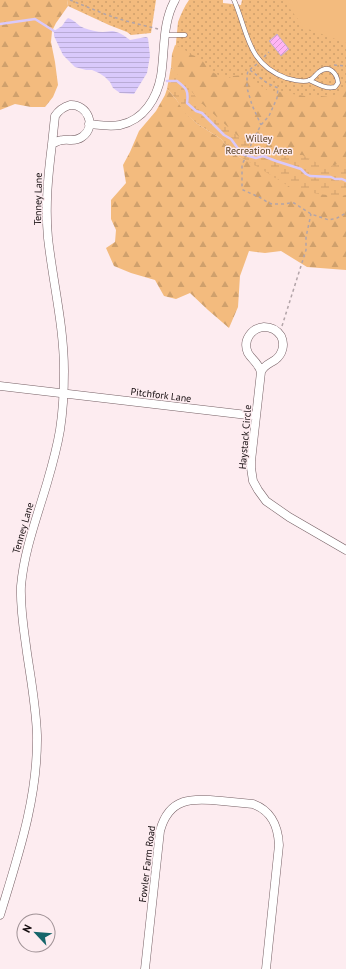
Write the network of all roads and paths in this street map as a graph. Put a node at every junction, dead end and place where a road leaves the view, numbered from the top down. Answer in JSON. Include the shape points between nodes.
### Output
{"nodes":[{"id":1,"x":70,"y":0,"type":"edge"},
{"id":2,"x":175,"y":0,"type":"edge"},
{"id":3,"x":234,"y":0,"type":"edge"},
{"id":4,"x":165,"y":32,"type":"junction"},
{"id":5,"x":185,"y":36,"type":"dead end"},
{"id":6,"x":333,"y":65,"type":"dead end"},
{"id":7,"x":254,"y":66,"type":"dead end"},
{"id":8,"x":346,"y":66,"type":"edge"},
{"id":9,"x":250,"y":70,"type":"junction"},
{"id":10,"x":309,"y":80,"type":"junction"},
{"id":11,"x":89,"y":124,"type":"junction"},
{"id":12,"x":261,"y":125,"type":"junction"},
{"id":13,"x":52,"y":144,"type":"junction"},
{"id":14,"x":346,"y":213,"type":"edge"},
{"id":15,"x":311,"y":214,"type":"junction"},
{"id":16,"x":277,"y":332,"type":"junction"},
{"id":17,"x":261,"y":372,"type":"junction"},
{"id":18,"x":0,"y":386,"type":"edge"},
{"id":19,"x":63,"y":394,"type":"junction"},
{"id":20,"x":256,"y":416,"type":"junction"},
{"id":21,"x":346,"y":550,"type":"edge"},
{"id":22,"x":0,"y":915,"type":"edge"},
{"id":23,"x":145,"y":969,"type":"edge"},
{"id":24,"x":266,"y":969,"type":"edge"}],
"edges":[{"from":1,"to":4,"type":"path","via":[[126,22]]},
{"from":2,"to":4,"type":"street"},
{"from":3,"to":10,"type":"lane","via":[[252,50],[261,63],[270,70],[296,81]]},
{"from":4,"to":5,"type":"lane"},
{"from":4,"to":11,"type":"street","via":[[160,81],[147,109],[138,117],[121,125]]},
{"from":6,"to":8,"type":"path"},
{"from":7,"to":9,"type":"path"},
{"from":9,"to":12,"type":"path","via":[[247,75],[248,93]]},
{"from":9,"to":12,"type":"path","via":[[278,88],[277,98]]},
{"from":10,"to":10,"type":"lane","via":[[330,88],[338,83],[333,71],[327,69]]},
{"from":11,"to":13,"type":"street","via":[[81,138],[58,140]]},
{"from":11,"to":13,"type":"street","name":"Tenney Lane","via":[[88,115],[80,107],[70,105],[62,108],[55,116]]},
{"from":12,"to":15,"type":"path","via":[[243,161],[243,190],[269,203],[294,203]]},
{"from":13,"to":19,"type":"street","name":"Tenney Lane","via":[[47,221],[62,338]]},
{"from":14,"to":15,"type":"path","via":[[332,220]]},
{"from":15,"to":16,"type":"path","via":[[306,250],[284,323]]},
{"from":16,"to":17,"type":"street","via":[[282,342],[282,351]]},
{"from":16,"to":17,"type":"street","via":[[271,328],[261,327],[253,331],[247,339],[248,352]]},
{"from":17,"to":20,"type":"street","name":"Haystack Circle"},
{"from":18,"to":19,"type":"street","name":"Pitchfork Lane"},
{"from":19,"to":20,"type":"street","name":"Pitchfork Lane"},
{"from":19,"to":22,"type":"street","name":"Tenney Lane","via":[[57,444],[31,535],[21,586],[23,629],[36,715],[36,762],[27,821]]},
{"from":20,"to":21,"type":"street","name":"Haystack Circle","via":[[251,468],[253,481],[258,490],[266,501],[282,512]]},
{"from":23,"to":24,"type":"street","name":"Fowler Farm Road","via":[[162,823],[176,805],[197,799],[253,804],[270,815],[277,827],[280,845]]}]}
